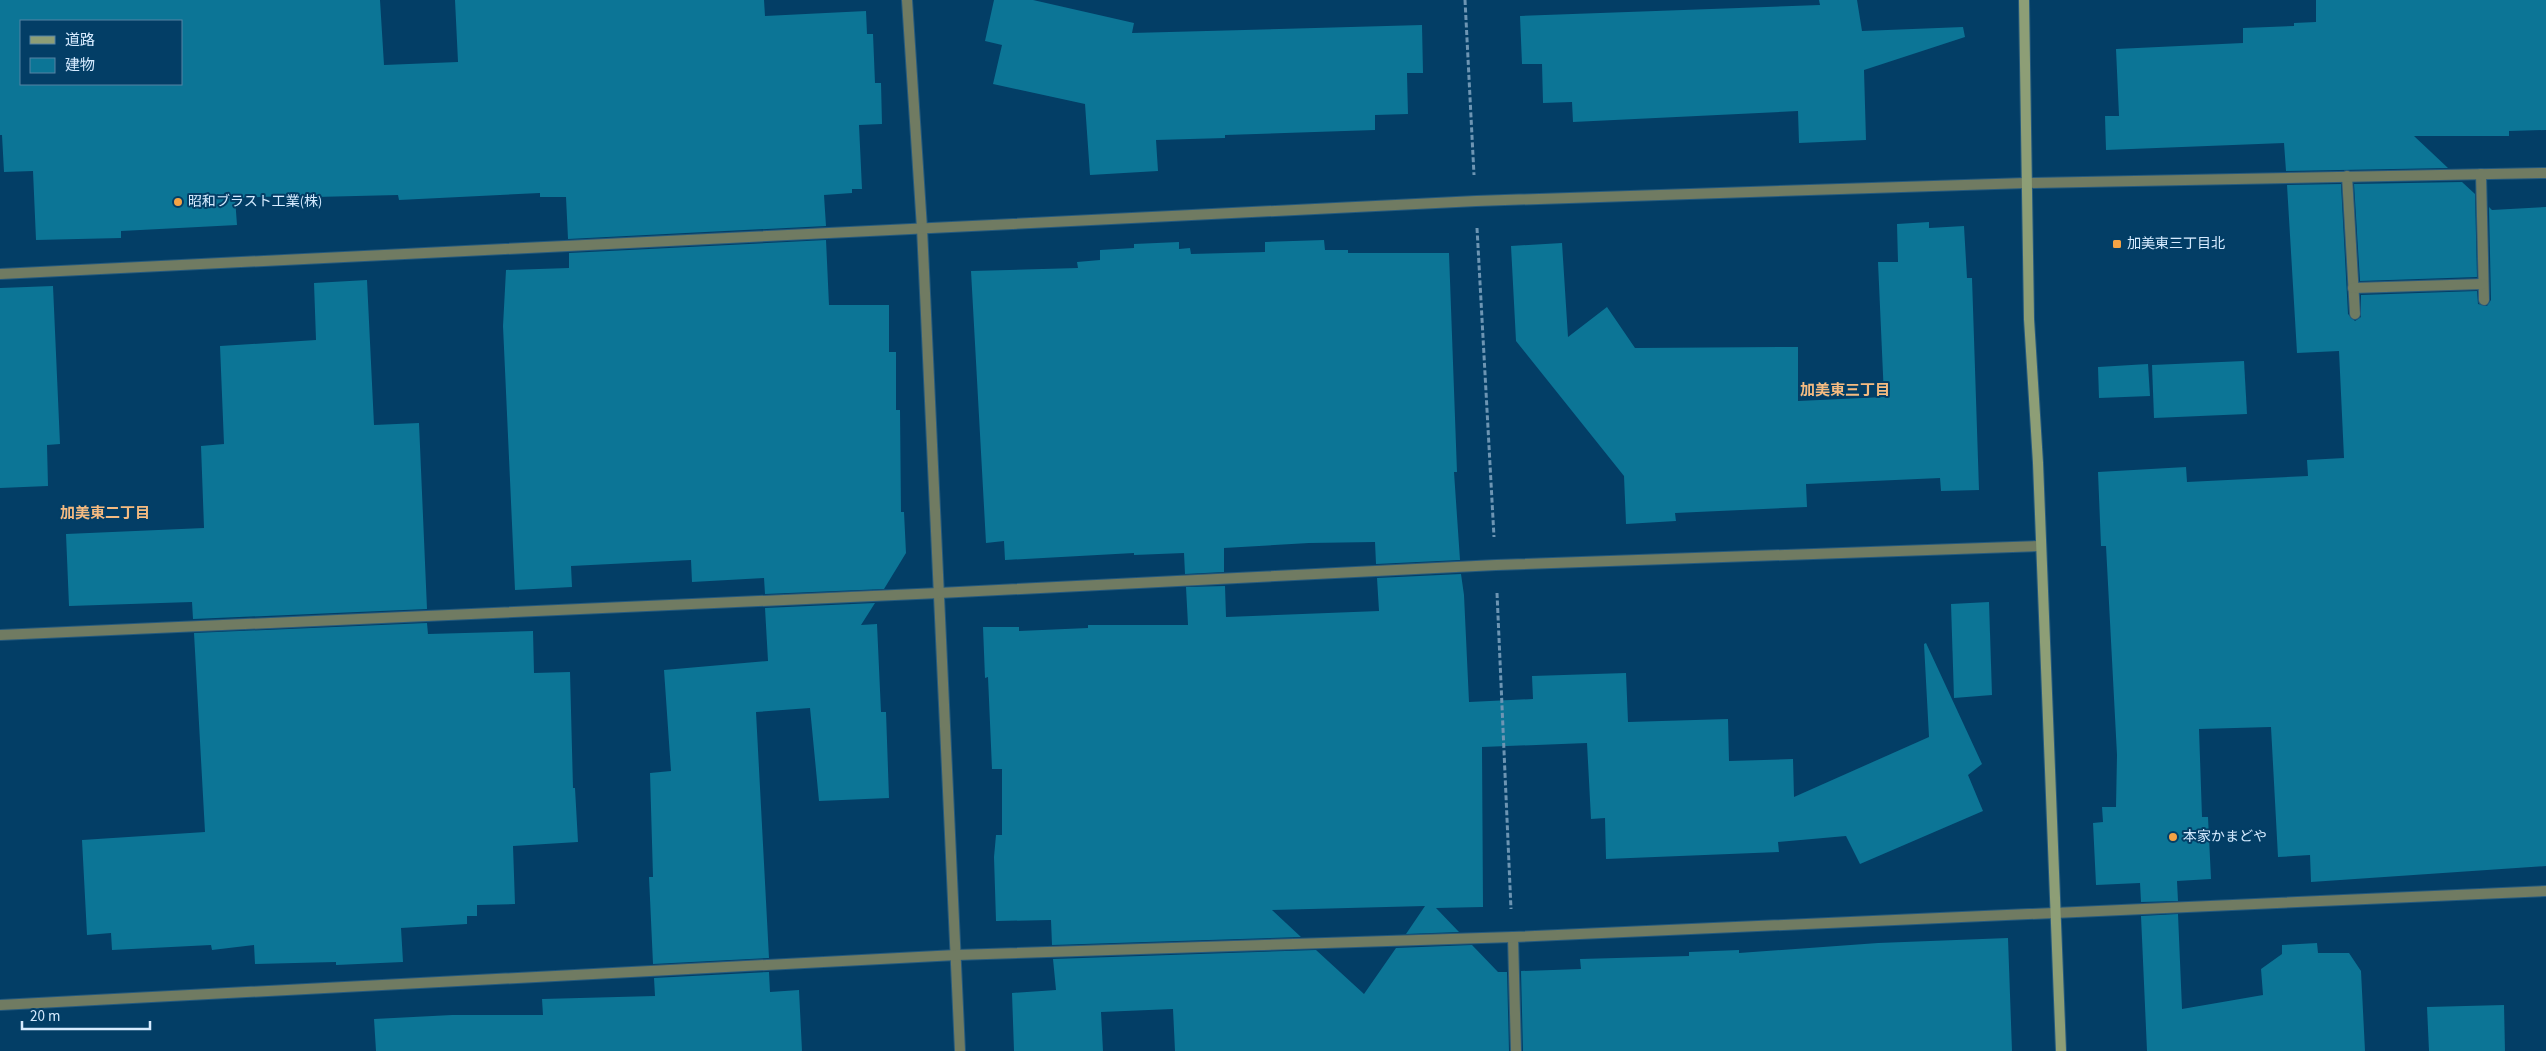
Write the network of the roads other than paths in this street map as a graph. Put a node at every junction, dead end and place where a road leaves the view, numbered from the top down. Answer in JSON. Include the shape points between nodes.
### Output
{"nodes":[{"id":1,"x":907,"y":0,"type":"edge"},
{"id":2,"x":2024,"y":0,"type":"edge"},
{"id":3,"x":2546,"y":173,"type":"edge"},
{"id":4,"x":2481,"y":174,"type":"junction"},
{"id":5,"x":2348,"y":176,"type":"junction"},
{"id":6,"x":2026,"y":183,"type":"junction"},
{"id":7,"x":922,"y":228,"type":"junction"},
{"id":8,"x":0,"y":274,"type":"edge"},
{"id":9,"x":2483,"y":284,"type":"junction"},
{"id":10,"x":2353,"y":288,"type":"junction"},
{"id":11,"x":2484,"y":300,"type":"dead end"},
{"id":12,"x":2355,"y":314,"type":"dead end"},
{"id":13,"x":2040,"y":546,"type":"junction"},
{"id":14,"x":939,"y":593,"type":"junction"},
{"id":15,"x":0,"y":635,"type":"edge"},
{"id":16,"x":2546,"y":892,"type":"edge"},
{"id":17,"x":2056,"y":912,"type":"junction"},
{"id":18,"x":1513,"y":937,"type":"junction"},
{"id":19,"x":956,"y":954,"type":"junction"},
{"id":20,"x":0,"y":1005,"type":"edge"},
{"id":21,"x":960,"y":1051,"type":"edge"},
{"id":22,"x":1516,"y":1051,"type":"edge"},
{"id":23,"x":2061,"y":1051,"type":"edge"}],
"edges":[{"from":1,"to":7,"type":"street"},
{"from":2,"to":6,"type":"street"},
{"from":3,"to":4,"type":"street"},
{"from":4,"to":5,"type":"street"},
{"from":4,"to":9,"type":"street"},
{"from":5,"to":6,"type":"street"},
{"from":5,"to":10,"type":"street"},
{"from":6,"to":7,"type":"street","via":[[1476,201]]},
{"from":6,"to":13,"type":"street"},
{"from":7,"to":8,"type":"street"},
{"from":7,"to":14,"type":"street"},
{"from":9,"to":10,"type":"street"},
{"from":9,"to":11,"type":"street"},
{"from":10,"to":12,"type":"street"},
{"from":13,"to":14,"type":"street","via":[[1496,565]]},
{"from":13,"to":17,"type":"street"},
{"from":14,"to":15,"type":"street"},
{"from":14,"to":19,"type":"street"},
{"from":16,"to":17,"type":"street"},
{"from":17,"to":18,"type":"street"},
{"from":17,"to":23,"type":"street"},
{"from":18,"to":19,"type":"street"},
{"from":18,"to":22,"type":"street"},
{"from":19,"to":20,"type":"street"},
{"from":19,"to":21,"type":"street"}]}
